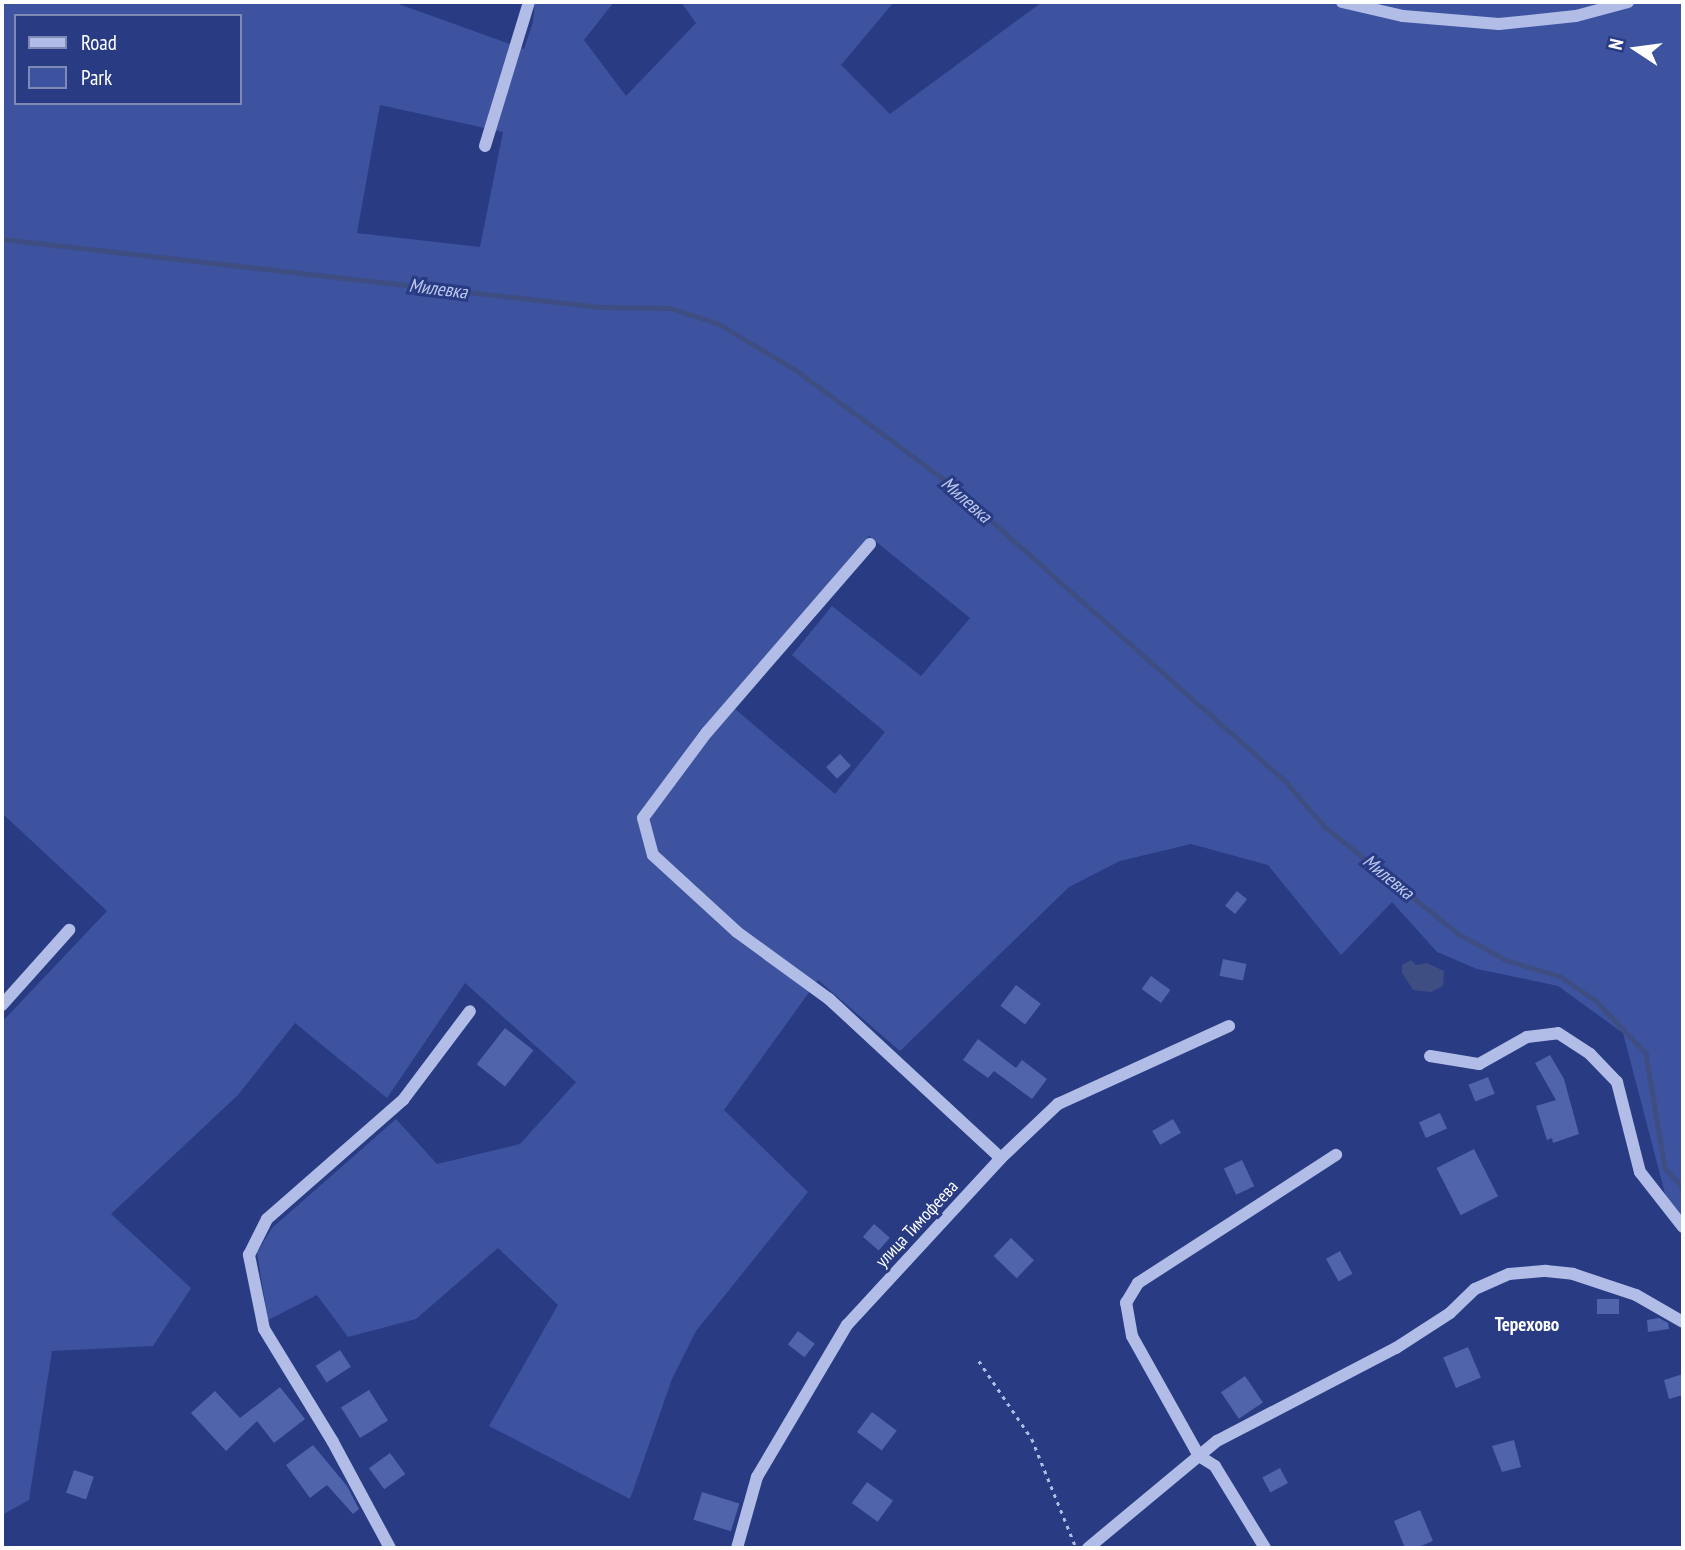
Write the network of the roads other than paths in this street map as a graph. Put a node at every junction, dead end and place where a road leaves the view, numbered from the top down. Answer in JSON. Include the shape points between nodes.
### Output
{"nodes":[{"id":1,"x":529,"y":2,"type":"edge"},
{"id":2,"x":1342,"y":2,"type":"edge"},
{"id":3,"x":1628,"y":2,"type":"edge"},
{"id":4,"x":485,"y":146,"type":"dead end"},
{"id":5,"x":870,"y":544,"type":"dead end"},
{"id":6,"x":69,"y":930,"type":"dead end"},
{"id":7,"x":2,"y":1005,"type":"edge"},
{"id":8,"x":470,"y":1011,"type":"dead end"},
{"id":9,"x":1229,"y":1026,"type":"dead end"},
{"id":10,"x":1430,"y":1056,"type":"dead end"},
{"id":11,"x":1336,"y":1155,"type":"dead end"},
{"id":12,"x":1001,"y":1157,"type":"junction"},
{"id":13,"x":1683,"y":1227,"type":"edge"},
{"id":14,"x":1683,"y":1322,"type":"edge"},
{"id":15,"x":1199,"y":1456,"type":"junction"},
{"id":16,"x":390,"y":1548,"type":"edge"},
{"id":17,"x":737,"y":1548,"type":"edge"},
{"id":18,"x":1088,"y":1548,"type":"edge"},
{"id":19,"x":1265,"y":1548,"type":"edge"}],
"edges":[{"from":1,"to":4,"type":"street"},
{"from":2,"to":3,"type":"street","via":[[1403,16],[1499,24],[1576,16]]},
{"from":5,"to":12,"type":"street","via":[[707,732],[643,818],[653,855],[737,932],[829,999]]},
{"from":6,"to":7,"type":"street"},
{"from":8,"to":16,"type":"street","via":[[403,1100],[267,1219],[249,1255],[264,1329]]},
{"from":9,"to":12,"type":"street","name":"улица Тимофеева","via":[[1059,1104]]},
{"from":10,"to":13,"type":"street","via":[[1479,1064],[1527,1037],[1558,1033],[1590,1054],[1617,1082],[1640,1172]]},
{"from":11,"to":15,"type":"street","via":[[1138,1283],[1126,1303],[1132,1336]]},
{"from":12,"to":17,"type":"street","name":"улица Тимофеева","via":[[847,1325],[757,1477]]},
{"from":14,"to":15,"type":"street","via":[[1636,1295],[1573,1274],[1509,1274],[1475,1289],[1450,1313],[1396,1348],[1217,1441]]},
{"from":15,"to":18,"type":"street"},
{"from":15,"to":19,"type":"street","via":[[1215,1466]]}]}
